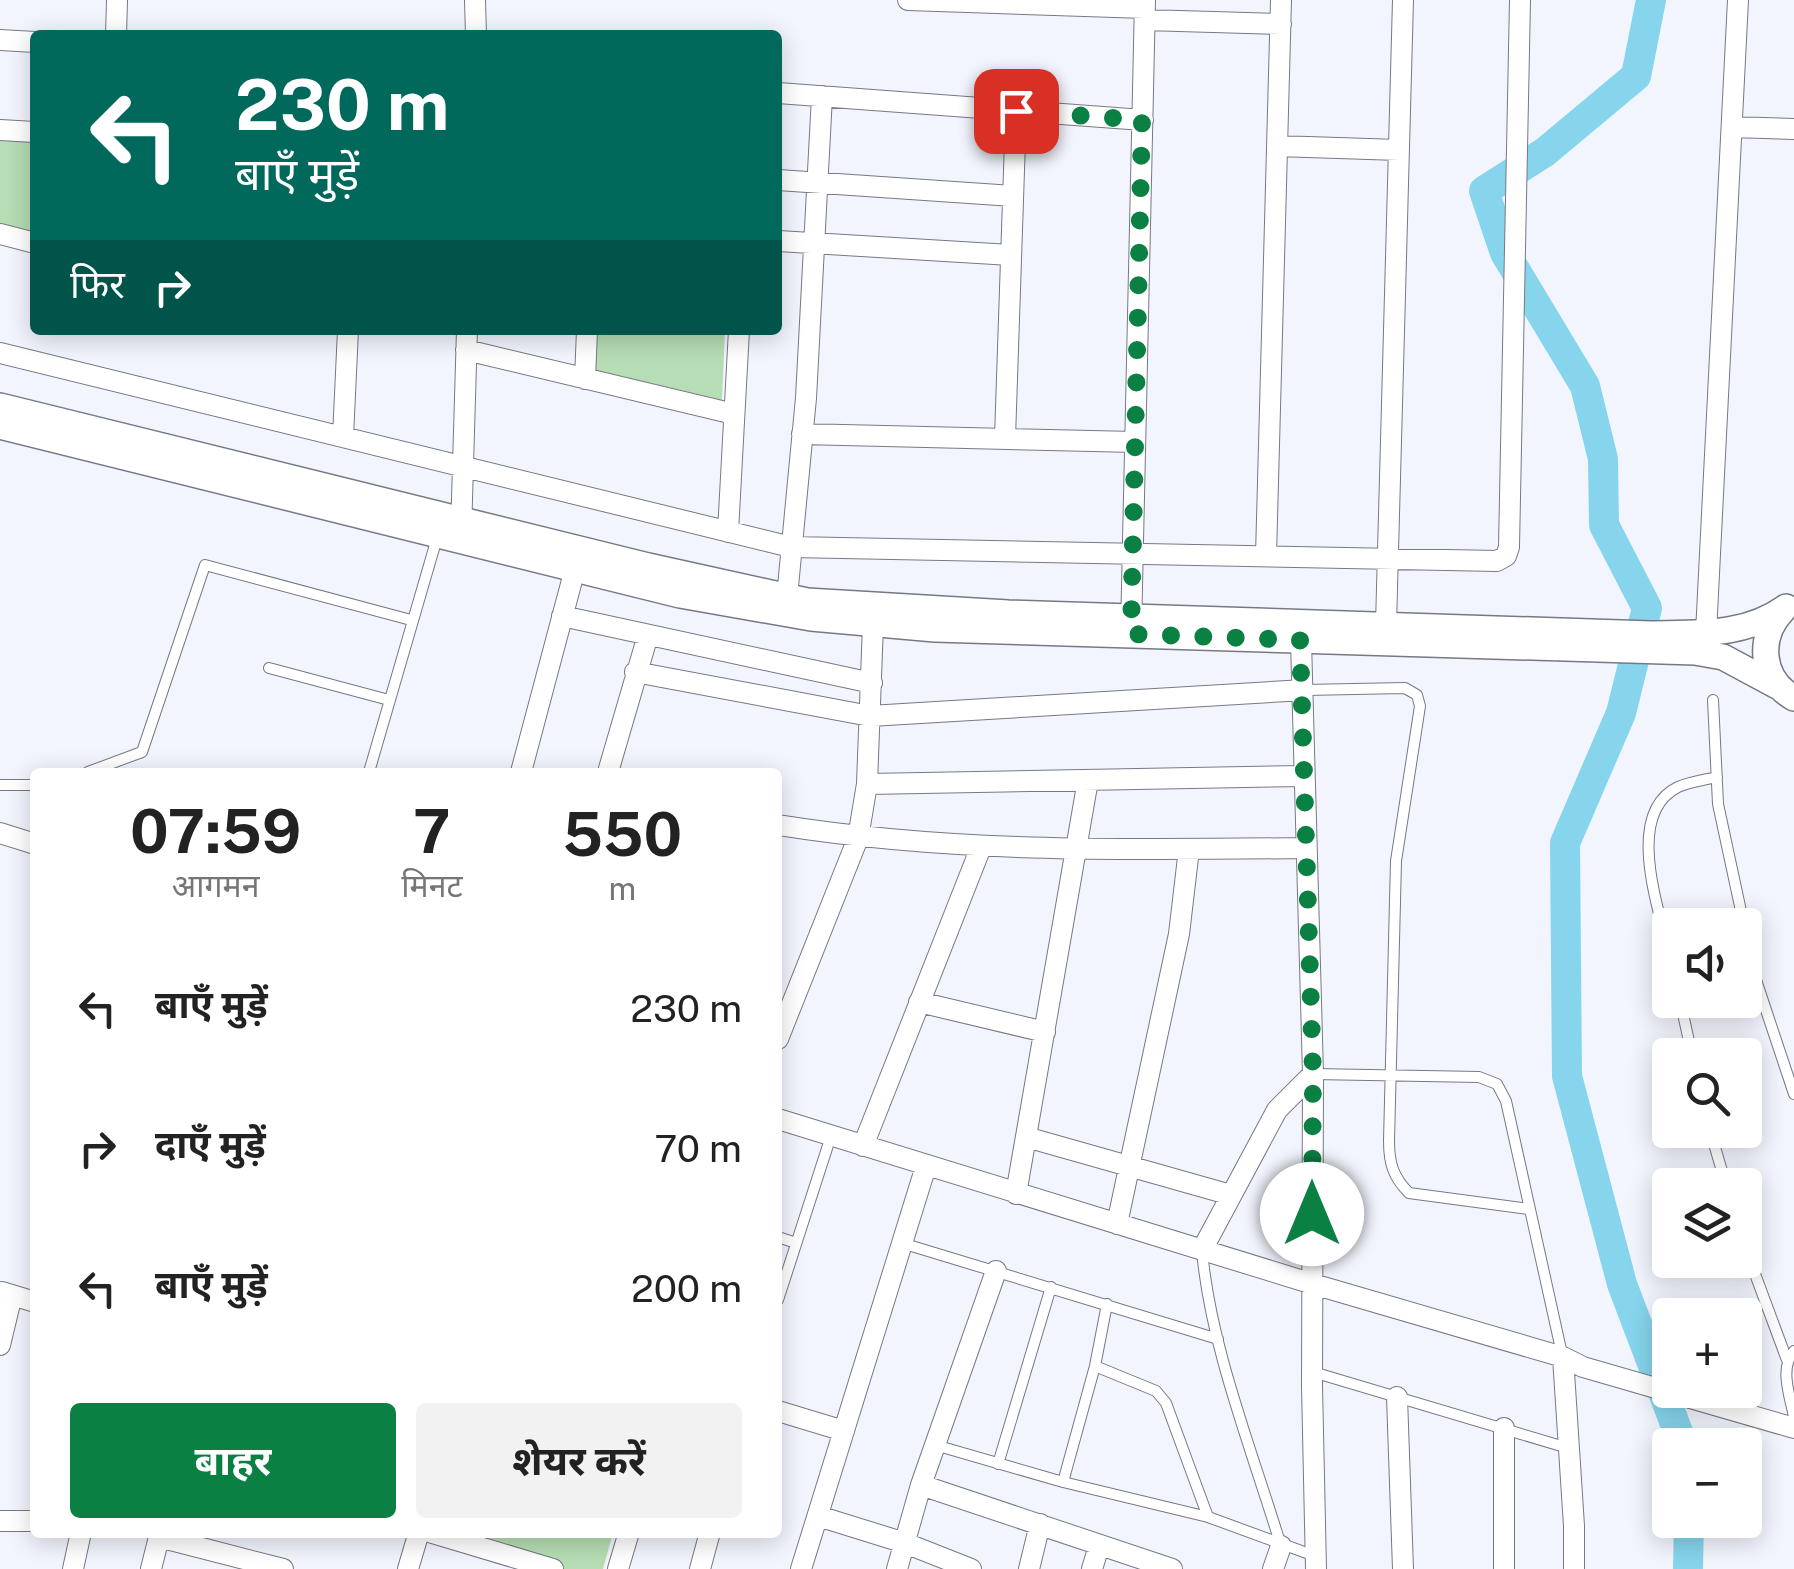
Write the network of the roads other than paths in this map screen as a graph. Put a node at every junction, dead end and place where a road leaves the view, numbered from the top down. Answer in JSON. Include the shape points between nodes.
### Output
{"nodes":[{"id":1,"x":117,"y":0,"type":"edge"},
{"id":2,"x":475,"y":0,"type":"edge"},
{"id":3,"x":908,"y":0,"type":"edge"},
{"id":4,"x":1282,"y":0,"type":"edge"},
{"id":5,"x":1403,"y":0,"type":"edge"},
{"id":6,"x":1520,"y":0,"type":"edge"},
{"id":7,"x":1738,"y":0,"type":"edge"},
{"id":8,"x":1021,"y":2,"type":"edge"},
{"id":9,"x":1145,"y":9,"type":"edge"},
{"id":10,"x":1281,"y":24,"type":"junction"},
{"id":11,"x":116,"y":30,"type":"edge"},
{"id":12,"x":476,"y":30,"type":"edge"},
{"id":13,"x":0,"y":40,"type":"edge"},
{"id":14,"x":30,"y":42,"type":"edge"},
{"id":15,"x":782,"y":93,"type":"edge"},
{"id":16,"x":822,"y":96,"type":"junction"},
{"id":17,"x":1016,"y":111,"type":"junction"},
{"id":18,"x":1142,"y":120,"type":"junction"},
{"id":19,"x":1732,"y":127,"type":"junction"},
{"id":20,"x":1794,"y":129,"type":"edge"},
{"id":21,"x":0,"y":130,"type":"edge"},
{"id":22,"x":30,"y":132,"type":"edge"},
{"id":23,"x":1277,"y":146,"type":"junction"},
{"id":24,"x":1399,"y":150,"type":"junction"},
{"id":25,"x":782,"y":180,"type":"edge"},
{"id":26,"x":818,"y":183,"type":"junction"},
{"id":27,"x":1013,"y":196,"type":"junction"},
{"id":28,"x":0,"y":234,"type":"edge"},
{"id":29,"x":782,"y":240,"type":"edge"},
{"id":30,"x":30,"y":242,"type":"edge"},
{"id":31,"x":814,"y":243,"type":"junction"},
{"id":32,"x":1011,"y":255,"type":"junction"},
{"id":33,"x":348,"y":335,"type":"edge"},
{"id":34,"x":587,"y":335,"type":"edge"},
{"id":35,"x":738,"y":335,"type":"edge"},
{"id":36,"x":467,"y":340,"type":"edge"},
{"id":37,"x":0,"y":353,"type":"edge"},
{"id":38,"x":585,"y":378,"type":"junction"},
{"id":39,"x":734,"y":414,"type":"junction"},
{"id":40,"x":0,"y":423,"type":"edge"},
{"id":41,"x":802,"y":434,"type":"junction"},
{"id":42,"x":343,"y":437,"type":"junction"},
{"id":43,"x":1005,"y":438,"type":"junction"},
{"id":44,"x":1136,"y":442,"type":"junction"},
{"id":45,"x":463,"y":466,"type":"junction"},
{"id":46,"x":451,"y":528,"type":"junction"},
{"id":47,"x":728,"y":532,"type":"junction"},
{"id":48,"x":790,"y":548,"type":"junction"},
{"id":49,"x":1133,"y":554,"type":"junction"},
{"id":50,"x":1266,"y":556,"type":"junction"},
{"id":51,"x":1388,"y":559,"type":"junction"},
{"id":52,"x":575,"y":569,"type":"junction"},
{"id":53,"x":786,"y":597,"type":"junction"},
{"id":54,"x":1790,"y":605,"type":"edge"},
{"id":55,"x":562,"y":616,"type":"junction"},
{"id":56,"x":411,"y":620,"type":"junction"},
{"id":57,"x":874,"y":624,"type":"junction"},
{"id":58,"x":1132,"y":625,"type":"junction"},
{"id":59,"x":1386,"y":625,"type":"junction"},
{"id":60,"x":1706,"y":633,"type":"junction"},
{"id":61,"x":648,"y":635,"type":"junction"},
{"id":62,"x":1459,"y":638,"type":"junction"},
{"id":63,"x":1300,"y":640,"type":"junction"},
{"id":64,"x":1652,"y":643,"type":"junction"},
{"id":65,"x":791,"y":667,"type":"junction"},
{"id":66,"x":269,"y":668,"type":"dead end"},
{"id":67,"x":635,"y":672,"type":"junction"},
{"id":68,"x":872,"y":682,"type":"junction"},
{"id":69,"x":1304,"y":690,"type":"junction"},
{"id":70,"x":1788,"y":695,"type":"edge"},
{"id":71,"x":389,"y":700,"type":"junction"},
{"id":72,"x":1713,"y":700,"type":"dead end"},
{"id":73,"x":785,"y":702,"type":"junction"},
{"id":74,"x":870,"y":716,"type":"junction"},
{"id":75,"x":99,"y":768,"type":"edge"},
{"id":76,"x":370,"y":768,"type":"edge"},
{"id":77,"x":523,"y":768,"type":"edge"},
{"id":78,"x":609,"y":768,"type":"edge"},
{"id":79,"x":1303,"y":776,"type":"junction"},
{"id":80,"x":1716,"y":777,"type":"junction"},
{"id":81,"x":1088,"y":780,"type":"junction"},
{"id":82,"x":867,"y":784,"type":"junction"},
{"id":83,"x":0,"y":785,"type":"edge"},
{"id":84,"x":30,"y":785,"type":"edge"},
{"id":85,"x":782,"y":826,"type":"edge"},
{"id":86,"x":0,"y":833,"type":"edge"},
{"id":87,"x":858,"y":838,"type":"junction"},
{"id":88,"x":30,"y":842,"type":"edge"},
{"id":89,"x":981,"y":847,"type":"junction"},
{"id":90,"x":1304,"y":848,"type":"junction"},
{"id":91,"x":1189,"y":849,"type":"junction"},
{"id":92,"x":1077,"y":850,"type":"junction"},
{"id":93,"x":1659,"y":908,"type":"edge"},
{"id":94,"x":1739,"y":908,"type":"edge"},
{"id":95,"x":1762,"y":998,"type":"edge"},
{"id":96,"x":919,"y":1002,"type":"junction"},
{"id":97,"x":782,"y":1029,"type":"edge"},
{"id":98,"x":1045,"y":1032,"type":"junction"},
{"id":99,"x":1313,"y":1074,"type":"junction"},
{"id":100,"x":1389,"y":1074,"type":"junction"},
{"id":101,"x":1794,"y":1094,"type":"edge"},
{"id":102,"x":782,"y":1120,"type":"edge"},
{"id":103,"x":831,"y":1136,"type":"junction"},
{"id":104,"x":1026,"y":1137,"type":"junction"},
{"id":105,"x":863,"y":1146,"type":"junction"},
{"id":106,"x":1129,"y":1165,"type":"junction"},
{"id":107,"x":926,"y":1166,"type":"junction"},
{"id":108,"x":1016,"y":1194,"type":"junction"},
{"id":109,"x":1232,"y":1195,"type":"junction"},
{"id":110,"x":1529,"y":1209,"type":"junction"},
{"id":111,"x":1116,"y":1224,"type":"junction"},
{"id":112,"x":782,"y":1238,"type":"edge"},
{"id":113,"x":796,"y":1243,"type":"junction"},
{"id":114,"x":905,"y":1244,"type":"junction"},
{"id":115,"x":1202,"y":1250,"type":"junction"},
{"id":116,"x":996,"y":1271,"type":"junction"},
{"id":117,"x":1758,"y":1278,"type":"edge"},
{"id":118,"x":1312,"y":1284,"type":"junction"},
{"id":119,"x":782,"y":1287,"type":"edge"},
{"id":120,"x":1051,"y":1287,"type":"junction"},
{"id":121,"x":6,"y":1293,"type":"edge"},
{"id":122,"x":30,"y":1300,"type":"edge"},
{"id":123,"x":1108,"y":1304,"type":"junction"},
{"id":124,"x":1218,"y":1338,"type":"junction"},
{"id":125,"x":0,"y":1345,"type":"edge"},
{"id":126,"x":1790,"y":1356,"type":"edge"},
{"id":127,"x":1562,"y":1358,"type":"junction"},
{"id":128,"x":1095,"y":1366,"type":"junction"},
{"id":129,"x":1312,"y":1372,"type":"junction"},
{"id":130,"x":1397,"y":1397,"type":"junction"},
{"id":131,"x":782,"y":1411,"type":"edge"},
{"id":132,"x":1784,"y":1420,"type":"edge"},
{"id":133,"x":1504,"y":1428,"type":"junction"},
{"id":134,"x":1794,"y":1428,"type":"edge"},
{"id":135,"x":844,"y":1431,"type":"junction"},
{"id":136,"x":935,"y":1445,"type":"junction"},
{"id":137,"x":1568,"y":1448,"type":"junction"},
{"id":138,"x":998,"y":1464,"type":"junction"},
{"id":139,"x":1063,"y":1482,"type":"junction"},
{"id":140,"x":921,"y":1485,"type":"junction"},
{"id":141,"x":818,"y":1516,"type":"junction"},
{"id":142,"x":30,"y":1517,"type":"edge"},
{"id":143,"x":1208,"y":1517,"type":"junction"},
{"id":144,"x":0,"y":1521,"type":"edge"},
{"id":145,"x":1040,"y":1524,"type":"junction"},
{"id":146,"x":79,"y":1538,"type":"edge"},
{"id":147,"x":159,"y":1538,"type":"edge"},
{"id":148,"x":163,"y":1538,"type":"edge"},
{"id":149,"x":417,"y":1538,"type":"edge"},
{"id":150,"x":447,"y":1538,"type":"edge"},
{"id":151,"x":627,"y":1538,"type":"edge"},
{"id":152,"x":708,"y":1538,"type":"edge"},
{"id":153,"x":905,"y":1543,"type":"junction"},
{"id":154,"x":1099,"y":1546,"type":"junction"},
{"id":155,"x":1281,"y":1546,"type":"junction"},
{"id":156,"x":1316,"y":1562,"type":"edge"},
{"id":157,"x":524,"y":1564,"type":"edge"},
{"id":158,"x":73,"y":1569,"type":"edge"},
{"id":159,"x":151,"y":1569,"type":"edge"},
{"id":160,"x":284,"y":1569,"type":"edge"},
{"id":161,"x":408,"y":1569,"type":"edge"},
{"id":162,"x":553,"y":1569,"type":"edge"},
{"id":163,"x":618,"y":1569,"type":"edge"},
{"id":164,"x":700,"y":1569,"type":"edge"},
{"id":165,"x":801,"y":1569,"type":"edge"},
{"id":166,"x":897,"y":1569,"type":"edge"},
{"id":167,"x":971,"y":1569,"type":"edge"},
{"id":168,"x":1029,"y":1569,"type":"edge"},
{"id":169,"x":1092,"y":1569,"type":"edge"},
{"id":170,"x":1169,"y":1569,"type":"edge"},
{"id":171,"x":1273,"y":1569,"type":"edge"},
{"id":172,"x":1403,"y":1569,"type":"edge"},
{"id":173,"x":1504,"y":1569,"type":"edge"},
{"id":174,"x":1574,"y":1569,"type":"edge"}],
"edges":[{"from":1,"to":11,"type":"street"},
{"from":2,"to":12,"type":"street"},
{"from":3,"to":8,"type":"street"},
{"from":4,"to":10,"type":"street"},
{"from":5,"to":24,"type":"street"},
{"from":6,"to":51,"type":"street","via":[[1510,547],[1497,560]]},
{"from":7,"to":19,"type":"street"},
{"from":8,"to":9,"type":"street"},
{"from":9,"to":10,"type":"street"},
{"from":9,"to":18,"type":"street"},
{"from":10,"to":23,"type":"street"},
{"from":13,"to":14,"type":"street"},
{"from":15,"to":16,"type":"street"},
{"from":16,"to":17,"type":"street"},
{"from":16,"to":26,"type":"street"},
{"from":17,"to":18,"type":"street"},
{"from":17,"to":27,"type":"street"},
{"from":18,"to":44,"type":"street"},
{"from":19,"to":20,"type":"street"},
{"from":19,"to":60,"type":"street"},
{"from":21,"to":22,"type":"street"},
{"from":23,"to":24,"type":"street"},
{"from":23,"to":50,"type":"street"},
{"from":24,"to":51,"type":"street"},
{"from":25,"to":26,"type":"street"},
{"from":26,"to":27,"type":"street"},
{"from":26,"to":31,"type":"street"},
{"from":27,"to":32,"type":"street"},
{"from":28,"to":30,"type":"street"},
{"from":29,"to":31,"type":"street"},
{"from":31,"to":32,"type":"street"},
{"from":31,"to":41,"type":"street"},
{"from":32,"to":43,"type":"street"},
{"from":33,"to":42,"type":"street"},
{"from":34,"to":38,"type":"street"},
{"from":35,"to":39,"type":"street"},
{"from":36,"to":38,"type":"street"},
{"from":36,"to":45,"type":"street"},
{"from":37,"to":42,"type":"street"},
{"from":38,"to":39,"type":"street"},
{"from":39,"to":47,"type":"street"},
{"from":40,"to":46,"type":"street"},
{"from":41,"to":43,"type":"street"},
{"from":41,"to":48,"type":"street"},
{"from":42,"to":45,"type":"street"},
{"from":43,"to":44,"type":"street"},
{"from":44,"to":49,"type":"street"},
{"from":45,"to":46,"type":"street"},
{"from":45,"to":47,"type":"street"},
{"from":46,"to":52,"type":"street"},
{"from":46,"to":53,"type":"street"},
{"from":46,"to":56,"type":"lane"},
{"from":47,"to":48,"type":"street"},
{"from":48,"to":49,"type":"street"},
{"from":48,"to":53,"type":"street"},
{"from":49,"to":50,"type":"street"},
{"from":49,"to":58,"type":"street"},
{"from":50,"to":51,"type":"street"},
{"from":51,"to":59,"type":"street"},
{"from":52,"to":55,"type":"street"},
{"from":52,"to":57,"type":"street","via":[[750,610]]},
{"from":53,"to":58,"type":"street"},
{"from":54,"to":60,"type":"street","via":[[1756,625]]},
{"from":54,"to":70,"type":"street","via":[[1774,620],[1764,653]]},
{"from":55,"to":61,"type":"street"},
{"from":55,"to":77,"type":"street"},
{"from":56,"to":71,"type":"lane"},
{"from":56,"to":75,"type":"lane","via":[[205,565],[142,752]]},
{"from":57,"to":58,"type":"street"},
{"from":57,"to":68,"type":"street"},
{"from":58,"to":59,"type":"street"},
{"from":58,"to":63,"type":"street"},
{"from":59,"to":62,"type":"street"},
{"from":60,"to":64,"type":"street"},
{"from":61,"to":65,"type":"street"},
{"from":61,"to":67,"type":"street"},
{"from":62,"to":63,"type":"street"},
{"from":62,"to":64,"type":"street"},
{"from":63,"to":69,"type":"street"},
{"from":64,"to":70,"type":"street","via":[[1722,657]]},
{"from":65,"to":68,"type":"street"},
{"from":65,"to":73,"type":"street"},
{"from":66,"to":71,"type":"lane"},
{"from":67,"to":73,"type":"street"},
{"from":67,"to":78,"type":"street"},
{"from":68,"to":74,"type":"street"},
{"from":69,"to":74,"type":"street"},
{"from":69,"to":79,"type":"street"},
{"from":69,"to":100,"type":"lane","via":[[1405,688],[1420,706],[1396,862]]},
{"from":71,"to":76,"type":"lane"},
{"from":72,"to":80,"type":"lane"},
{"from":73,"to":74,"type":"street"},
{"from":74,"to":82,"type":"street"},
{"from":79,"to":81,"type":"street"},
{"from":79,"to":90,"type":"street"},
{"from":80,"to":93,"type":"lane","via":[[1678,787],[1663,798],[1649,825]]},
{"from":80,"to":94,"type":"lane"},
{"from":81,"to":82,"type":"street"},
{"from":81,"to":92,"type":"street"},
{"from":82,"to":87,"type":"street"},
{"from":83,"to":84,"type":"lane"},
{"from":85,"to":87,"type":"street"},
{"from":86,"to":88,"type":"street"},
{"from":87,"to":89,"type":"street"},
{"from":87,"to":97,"type":"street"},
{"from":89,"to":92,"type":"street"},
{"from":89,"to":96,"type":"street"},
{"from":90,"to":91,"type":"street"},
{"from":90,"to":99,"type":"street"},
{"from":91,"to":92,"type":"street"},
{"from":91,"to":106,"type":"street","via":[[1179,934]]},
{"from":92,"to":98,"type":"street"},
{"from":95,"to":101,"type":"lane"},
{"from":96,"to":98,"type":"street"},
{"from":96,"to":105,"type":"street"},
{"from":98,"to":104,"type":"street"},
{"from":99,"to":100,"type":"lane"},
{"from":99,"to":109,"type":"street","via":[[1277,1110]]},
{"from":99,"to":118,"type":"street"},
{"from":100,"to":110,"type":"lane","via":[[1479,1077],[1496,1084],[1506,1102]]},
{"from":100,"to":110,"type":"lane","via":[[1389,1158],[1409,1194]]},
{"from":102,"to":103,"type":"street"},
{"from":103,"to":105,"type":"street"},
{"from":103,"to":113,"type":"lane"},
{"from":104,"to":106,"type":"street"},
{"from":104,"to":108,"type":"street"},
{"from":105,"to":107,"type":"street"},
{"from":106,"to":109,"type":"street"},
{"from":106,"to":111,"type":"street"},
{"from":107,"to":108,"type":"street"},
{"from":107,"to":114,"type":"street"},
{"from":108,"to":111,"type":"street"},
{"from":109,"to":115,"type":"street"},
{"from":110,"to":127,"type":"lane"},
{"from":111,"to":115,"type":"street"},
{"from":112,"to":113,"type":"lane"},
{"from":113,"to":119,"type":"lane"},
{"from":114,"to":116,"type":"lane"},
{"from":114,"to":135,"type":"street"},
{"from":115,"to":118,"type":"street"},
{"from":115,"to":124,"type":"lane"},
{"from":116,"to":120,"type":"lane"},
{"from":116,"to":136,"type":"street"},
{"from":117,"to":126,"type":"lane"},
{"from":118,"to":127,"type":"street"},
{"from":118,"to":129,"type":"street"},
{"from":120,"to":123,"type":"lane"},
{"from":120,"to":138,"type":"lane"},
{"from":121,"to":122,"type":"street"},
{"from":121,"to":125,"type":"street"},
{"from":123,"to":124,"type":"lane"},
{"from":123,"to":128,"type":"lane"},
{"from":124,"to":155,"type":"lane"},
{"from":126,"to":132,"type":"lane"},
{"from":127,"to":132,"type":"street"},
{"from":127,"to":137,"type":"street"},
{"from":128,"to":139,"type":"lane"},
{"from":128,"to":143,"type":"lane","via":[[1156,1390],[1166,1402]]},
{"from":129,"to":130,"type":"lane"},
{"from":129,"to":156,"type":"street"},
{"from":130,"to":133,"type":"lane"},
{"from":130,"to":172,"type":"street"},
{"from":131,"to":135,"type":"street"},
{"from":132,"to":134,"type":"street"},
{"from":133,"to":137,"type":"lane"},
{"from":133,"to":173,"type":"street"},
{"from":135,"to":141,"type":"street"},
{"from":136,"to":138,"type":"lane"},
{"from":136,"to":140,"type":"street"},
{"from":137,"to":174,"type":"street"},
{"from":138,"to":139,"type":"lane"},
{"from":139,"to":143,"type":"lane"},
{"from":140,"to":145,"type":"street"},
{"from":140,"to":153,"type":"street"},
{"from":141,"to":153,"type":"street"},
{"from":141,"to":165,"type":"street"},
{"from":142,"to":144,"type":"street"},
{"from":143,"to":155,"type":"lane"},
{"from":145,"to":154,"type":"street"},
{"from":145,"to":168,"type":"street"},
{"from":146,"to":158,"type":"street"},
{"from":147,"to":159,"type":"street"},
{"from":148,"to":160,"type":"street"},
{"from":149,"to":161,"type":"street"},
{"from":150,"to":157,"type":"street"},
{"from":151,"to":163,"type":"street"},
{"from":152,"to":164,"type":"street"},
{"from":153,"to":166,"type":"street"},
{"from":153,"to":167,"type":"street"},
{"from":154,"to":169,"type":"street"},
{"from":154,"to":170,"type":"street"},
{"from":155,"to":156,"type":"lane"},
{"from":155,"to":171,"type":"street"},
{"from":157,"to":162,"type":"street"}]}
